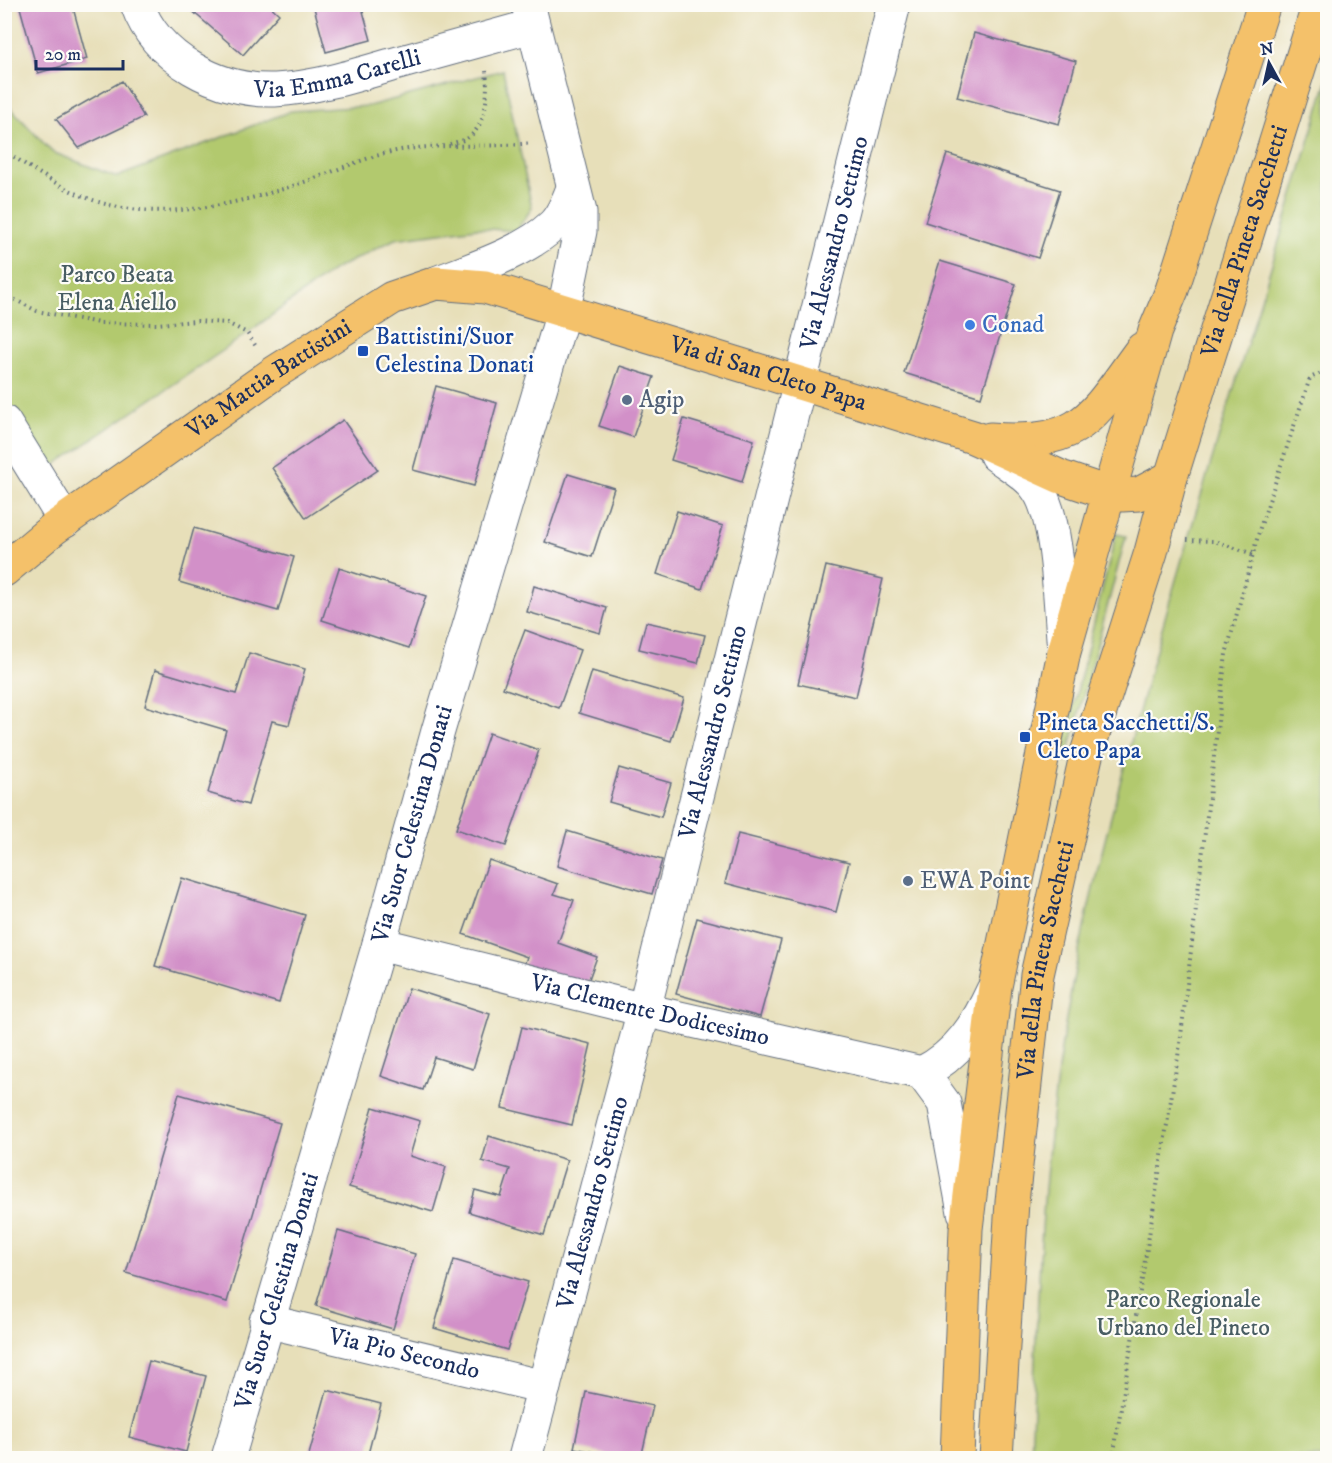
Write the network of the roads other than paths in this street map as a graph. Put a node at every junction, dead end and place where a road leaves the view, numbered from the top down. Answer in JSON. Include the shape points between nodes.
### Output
{"nodes":[{"id":1,"x":137,"y":4,"type":"edge"},
{"id":2,"x":894,"y":4,"type":"edge"},
{"id":3,"x":1264,"y":4,"type":"edge"},
{"id":4,"x":1319,"y":4,"type":"edge"},
{"id":5,"x":530,"y":15,"type":"edge"},
{"id":6,"x":573,"y":188,"type":"junction"},
{"id":7,"x":436,"y":283,"type":"junction"},
{"id":8,"x":564,"y":309,"type":"junction"},
{"id":9,"x":1155,"y":331,"type":"junction"},
{"id":10,"x":801,"y":384,"type":"junction"},
{"id":11,"x":4,"y":422,"type":"edge"},
{"id":12,"x":973,"y":437,"type":"junction"},
{"id":13,"x":1171,"y":477,"type":"junction"},
{"id":14,"x":1108,"y":492,"type":"junction"},
{"id":15,"x":65,"y":521,"type":"junction"},
{"id":16,"x":4,"y":570,"type":"edge"},
{"id":17,"x":1064,"y":652,"type":"junction"},
{"id":18,"x":379,"y":944,"type":"junction"},
{"id":19,"x":995,"y":987,"type":"junction"},
{"id":20,"x":644,"y":1010,"type":"junction"},
{"id":21,"x":922,"y":1073,"type":"junction"},
{"id":22,"x":966,"y":1229,"type":"junction"},
{"id":23,"x":266,"y":1321,"type":"junction"},
{"id":24,"x":544,"y":1387,"type":"junction"},
{"id":25,"x":228,"y":1458,"type":"edge"},
{"id":26,"x":525,"y":1458,"type":"edge"},
{"id":27,"x":957,"y":1458,"type":"edge"},
{"id":28,"x":996,"y":1458,"type":"edge"}],
"edges":[{"from":1,"to":5,"type":"street","name":"Via Emma Carelli","via":[[151,32],[202,75],[220,82],[276,90],[337,81],[482,40]]},
{"from":2,"to":10,"type":"street","name":"Via Alessandro Settimo"},
{"from":3,"to":9,"type":"main road","name":"Via della Pineta Sacchetti","via":[[1172,290]]},
{"from":4,"to":13,"type":"main road","name":"Via della Pineta Sacchetti"},
{"from":5,"to":6,"type":"street","name":"Via Suor Celestina Donati"},
{"from":6,"to":7,"type":"street","via":[[565,209],[552,226],[502,256]]},
{"from":6,"to":8,"type":"street","name":"Via Suor Celestina Donati","via":[[580,212],[580,231]]},
{"from":7,"to":8,"type":"main road","name":"Via Mattia Battistini","via":[[485,287]]},
{"from":7,"to":15,"type":"main road","name":"Via Mattia Battistini","via":[[392,298],[274,373]]},
{"from":8,"to":10,"type":"main road","name":"Via di San Cleto Papa"},
{"from":8,"to":18,"type":"street","name":"Via Suor Celestina Donati"},
{"from":9,"to":12,"type":"main road","name":"Via della Pineta Sacchetti","via":[[1103,402],[1072,430],[1033,440]]},
{"from":9,"to":14,"type":"main road","name":"Via della Pineta Sacchetti"},
{"from":10,"to":12,"type":"main road","name":"Via di San Cleto Papa"},
{"from":10,"to":20,"type":"street","name":"Via Alessandro Settimo"},
{"from":11,"to":15,"type":"street"},
{"from":12,"to":14,"type":"main road","name":"Via di San Cleto Papa","via":[[1061,477]]},
{"from":12,"to":17,"type":"street","name":"Via di San Cleto Papa","via":[[1031,482],[1046,504]]},
{"from":13,"to":14,"type":"main road","via":[[1139,494]]},
{"from":13,"to":28,"type":"main road","name":"Via della Pineta Sacchetti","via":[[1086,756],[1037,975],[1012,1202]]},
{"from":14,"to":17,"type":"main road","name":"Via della Pineta Sacchetti"},
{"from":15,"to":16,"type":"main road","name":"Via Mattia Battistini"},
{"from":17,"to":19,"type":"main road","name":"Via della Pineta Sacchetti"},
{"from":18,"to":20,"type":"street","name":"Via Clemente Dodicesimo"},
{"from":18,"to":23,"type":"street","name":"Via Suor Celestina Donati"},
{"from":19,"to":21,"type":"street","via":[[959,1047]]},
{"from":19,"to":22,"type":"main road","name":"Via della Pineta Sacchetti"},
{"from":20,"to":21,"type":"street","name":"Via Clemente Dodicesimo"},
{"from":20,"to":24,"type":"street","name":"Via Alessandro Settimo"},
{"from":21,"to":22,"type":"street","via":[[944,1103]]},
{"from":22,"to":27,"type":"main road","name":"Via della Pineta Sacchetti"},
{"from":23,"to":24,"type":"street","name":"Via Pio Secondo"},
{"from":23,"to":25,"type":"street","name":"Via Suor Celestina Donati"},
{"from":24,"to":26,"type":"street","name":"Via Alessandro Settimo"}]}
